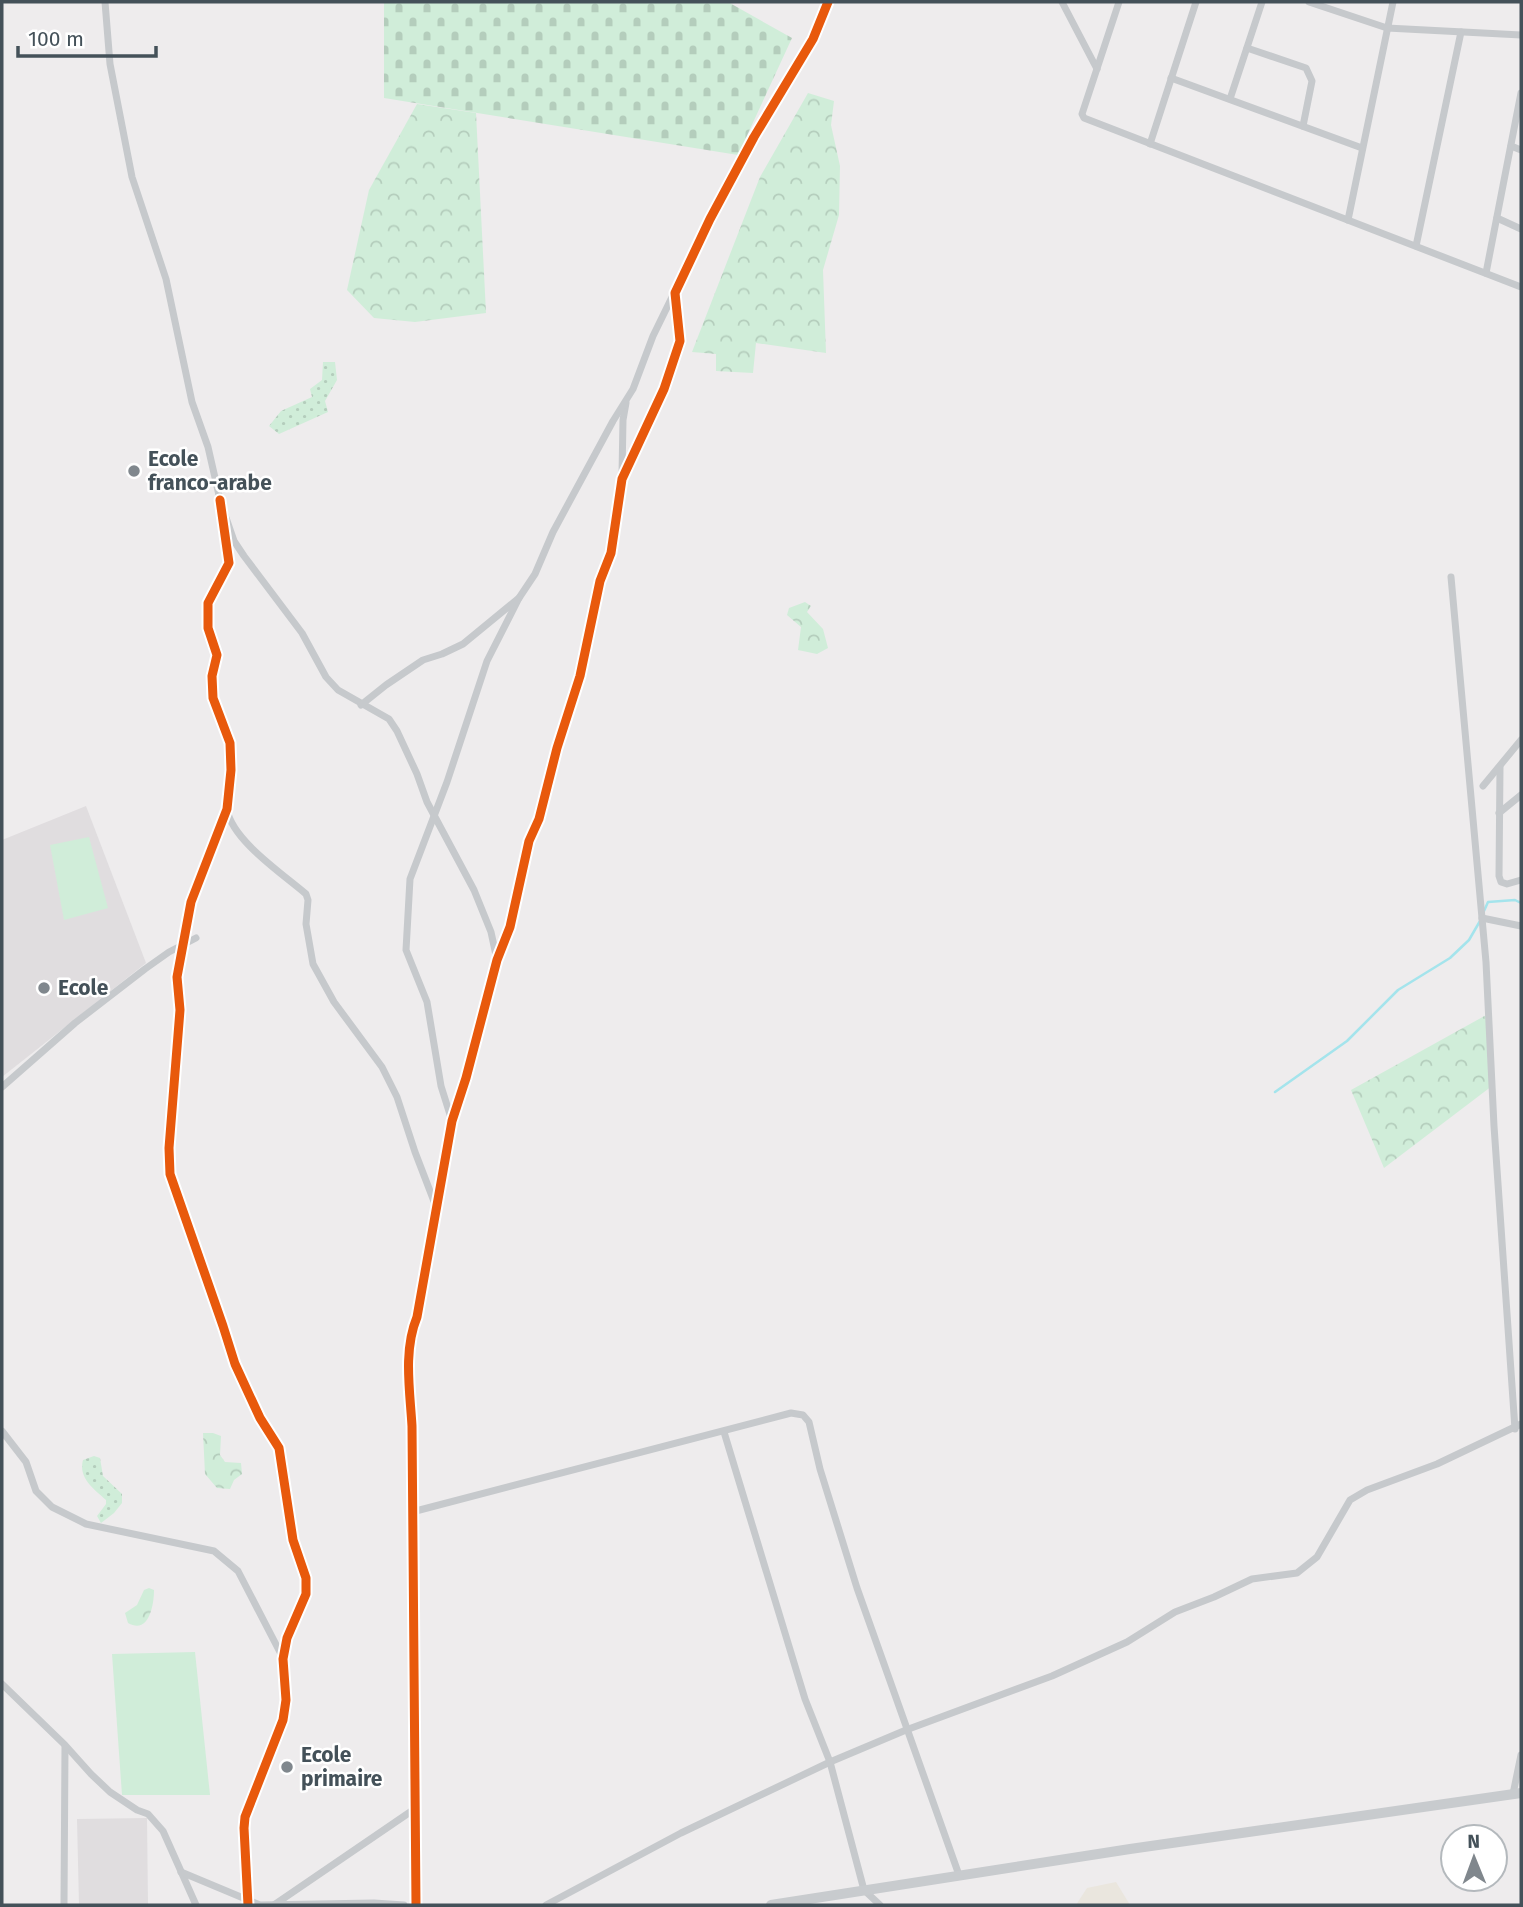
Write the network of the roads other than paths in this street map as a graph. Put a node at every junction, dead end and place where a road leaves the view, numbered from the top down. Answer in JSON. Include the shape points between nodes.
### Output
{"nodes":[{"id":1,"x":105,"y":2,"type":"edge"},
{"id":2,"x":828,"y":2,"type":"edge"},
{"id":3,"x":1062,"y":2,"type":"edge"},
{"id":4,"x":1119,"y":2,"type":"edge"},
{"id":5,"x":1196,"y":2,"type":"edge"},
{"id":6,"x":1262,"y":2,"type":"edge"},
{"id":7,"x":1310,"y":2,"type":"edge"},
{"id":8,"x":1393,"y":2,"type":"edge"},
{"id":9,"x":1387,"y":28,"type":"junction"},
{"id":10,"x":1461,"y":32,"type":"junction"},
{"id":11,"x":1521,"y":35,"type":"edge"},
{"id":12,"x":1247,"y":48,"type":"junction"},
{"id":13,"x":1097,"y":69,"type":"junction"},
{"id":14,"x":1171,"y":78,"type":"junction"},
{"id":15,"x":1521,"y":93,"type":"edge"},
{"id":16,"x":1230,"y":99,"type":"junction"},
{"id":17,"x":1303,"y":126,"type":"junction"},
{"id":18,"x":1150,"y":144,"type":"junction"},
{"id":19,"x":1511,"y":146,"type":"junction"},
{"id":20,"x":1362,"y":148,"type":"junction"},
{"id":21,"x":1521,"y":150,"type":"edge"},
{"id":22,"x":1497,"y":218,"type":"junction"},
{"id":23,"x":1348,"y":220,"type":"junction"},
{"id":24,"x":1521,"y":229,"type":"edge"},
{"id":25,"x":1416,"y":246,"type":"junction"},
{"id":26,"x":1486,"y":273,"type":"junction"},
{"id":27,"x":1521,"y":287,"type":"edge"},
{"id":28,"x":675,"y":293,"type":"junction"},
{"id":29,"x":627,"y":399,"type":"junction"},
{"id":30,"x":622,"y":479,"type":"junction"},
{"id":31,"x":219,"y":500,"type":"junction"},
{"id":32,"x":1451,"y":577,"type":"dead end"},
{"id":33,"x":519,"y":598,"type":"junction"},
{"id":34,"x":361,"y":705,"type":"junction"},
{"id":35,"x":1521,"y":740,"type":"edge"},
{"id":36,"x":1500,"y":767,"type":"junction"},
{"id":37,"x":1483,"y":786,"type":"dead end"},
{"id":38,"x":1521,"y":795,"type":"edge"},
{"id":39,"x":227,"y":809,"type":"junction"},
{"id":40,"x":1499,"y":813,"type":"junction"},
{"id":41,"x":433,"y":815,"type":"junction"},
{"id":42,"x":1521,"y":880,"type":"edge"},
{"id":43,"x":1482,"y":918,"type":"junction"},
{"id":44,"x":1521,"y":926,"type":"edge"},
{"id":45,"x":196,"y":938,"type":"dead end"},
{"id":46,"x":183,"y":946,"type":"junction"},
{"id":47,"x":497,"y":960,"type":"junction"},
{"id":48,"x":2,"y":1087,"type":"edge"},
{"id":49,"x":452,"y":1121,"type":"junction"},
{"id":50,"x":436,"y":1207,"type":"junction"},
{"id":51,"x":1518,"y":1426,"type":"edge"},
{"id":52,"x":2,"y":1431,"type":"edge"},
{"id":53,"x":724,"y":1432,"type":"junction"},
{"id":54,"x":412,"y":1512,"type":"junction"},
{"id":55,"x":283,"y":1659,"type":"junction"},
{"id":56,"x":2,"y":1684,"type":"edge"},
{"id":57,"x":906,"y":1730,"type":"junction"},
{"id":58,"x":65,"y":1745,"type":"junction"},
{"id":59,"x":1521,"y":1755,"type":"edge"},
{"id":60,"x":830,"y":1762,"type":"junction"},
{"id":61,"x":1517,"y":1793,"type":"edge"},
{"id":62,"x":415,"y":1808,"type":"junction"},
{"id":63,"x":181,"y":1872,"type":"junction"},
{"id":64,"x":959,"y":1875,"type":"junction"},
{"id":65,"x":864,"y":1890,"type":"junction"},
{"id":66,"x":247,"y":1903,"type":"edge"},
{"id":67,"x":64,"y":1905,"type":"edge"},
{"id":68,"x":196,"y":1905,"type":"edge"},
{"id":69,"x":274,"y":1905,"type":"edge"},
{"id":70,"x":404,"y":1905,"type":"edge"},
{"id":71,"x":416,"y":1905,"type":"edge"},
{"id":72,"x":546,"y":1905,"type":"edge"},
{"id":73,"x":771,"y":1905,"type":"edge"},
{"id":74,"x":880,"y":1905,"type":"edge"}],
"edges":[{"from":1,"to":31,"type":"street","via":[[110,64],[132,177],[166,279]]},
{"from":2,"to":28,"type":"street","via":[[813,39],[754,137]]},
{"from":3,"to":13,"type":"street"},
{"from":4,"to":13,"type":"street"},
{"from":5,"to":14,"type":"street"},
{"from":6,"to":12,"type":"street"},
{"from":7,"to":9,"type":"street"},
{"from":8,"to":9,"type":"street"},
{"from":9,"to":10,"type":"street"},
{"from":9,"to":20,"type":"street"},
{"from":10,"to":11,"type":"street"},
{"from":10,"to":25,"type":"street"},
{"from":12,"to":16,"type":"street"},
{"from":12,"to":17,"type":"street","via":[[1306,68],[1312,81]]},
{"from":13,"to":18,"type":"street","via":[[1084,118]]},
{"from":14,"to":16,"type":"street"},
{"from":14,"to":18,"type":"street"},
{"from":15,"to":19,"type":"street"},
{"from":16,"to":17,"type":"street"},
{"from":17,"to":20,"type":"street"},
{"from":18,"to":23,"type":"street"},
{"from":19,"to":21,"type":"street"},
{"from":19,"to":22,"type":"street"},
{"from":20,"to":23,"type":"street"},
{"from":22,"to":24,"type":"street"},
{"from":22,"to":26,"type":"street"},
{"from":23,"to":25,"type":"street"},
{"from":25,"to":26,"type":"street"},
{"from":26,"to":27,"type":"street"},
{"from":28,"to":29,"type":"street"},
{"from":28,"to":30,"type":"street","via":[[680,341],[664,389]]},
{"from":29,"to":30,"type":"street"},
{"from":29,"to":33,"type":"street"},
{"from":30,"to":47,"type":"street","via":[[611,554],[600,581],[580,676]]},
{"from":31,"to":34,"type":"street","via":[[234,541],[302,633],[326,677]]},
{"from":31,"to":39,"type":"street","via":[[229,563],[208,604],[208,628],[217,656],[213,698],[230,744]]},
{"from":32,"to":43,"type":"street"},
{"from":33,"to":34,"type":"street","via":[[463,645],[423,660]]},
{"from":33,"to":41,"type":"street","via":[[487,661]]},
{"from":34,"to":41,"type":"street","via":[[383,715],[397,730]]},
{"from":35,"to":36,"type":"street"},
{"from":36,"to":37,"type":"street"},
{"from":36,"to":40,"type":"street"},
{"from":38,"to":40,"type":"street"},
{"from":39,"to":46,"type":"street","via":[[191,902]]},
{"from":39,"to":50,"type":"street","via":[[229,821],[267,864],[306,894],[313,964],[334,1002],[382,1067]]},
{"from":40,"to":42,"type":"street","via":[[1499,876],[1507,884]]},
{"from":41,"to":47,"type":"street","via":[[474,890]]},
{"from":41,"to":49,"type":"street","via":[[410,879],[406,950],[427,1002]]},
{"from":43,"to":44,"type":"street"},
{"from":43,"to":51,"type":"street"},
{"from":45,"to":46,"type":"street"},
{"from":46,"to":48,"type":"street","via":[[75,1023]]},
{"from":46,"to":55,"type":"street","via":[[177,977],[180,1010],[170,1174],[229,1350],[279,1448],[293,1540],[306,1578],[306,1594]]},
{"from":47,"to":49,"type":"street"},
{"from":49,"to":50,"type":"street"},
{"from":50,"to":54,"type":"street","via":[[417,1317],[410,1333]]},
{"from":51,"to":57,"type":"street","via":[[1350,1500],[1317,1557],[1297,1573],[1252,1579],[1175,1612],[1127,1643],[1052,1676]]},
{"from":52,"to":55,"type":"street","via":[[26,1462],[36,1491],[52,1507],[86,1524],[214,1551],[227,1560],[238,1571]]},
{"from":53,"to":54,"type":"street"},
{"from":53,"to":57,"type":"street","via":[[791,1413],[803,1415],[809,1422],[838,1528]]},
{"from":53,"to":60,"type":"street","via":[[805,1699]]},
{"from":54,"to":62,"type":"street"},
{"from":55,"to":66,"type":"street","via":[[283,1720],[245,1817]]},
{"from":56,"to":58,"type":"street"},
{"from":57,"to":60,"type":"street"},
{"from":57,"to":64,"type":"street"},
{"from":58,"to":63,"type":"street","via":[[110,1792],[156,1821]]},
{"from":58,"to":67,"type":"street"},
{"from":59,"to":61,"type":"street"},
{"from":60,"to":65,"type":"street"},
{"from":60,"to":72,"type":"street","via":[[681,1833]]},
{"from":61,"to":64,"type":"main road"},
{"from":62,"to":69,"type":"street"},
{"from":62,"to":71,"type":"street"},
{"from":63,"to":66,"type":"street"},
{"from":63,"to":68,"type":"street"},
{"from":64,"to":65,"type":"main road"},
{"from":65,"to":73,"type":"main road"},
{"from":65,"to":74,"type":"street"},
{"from":66,"to":69,"type":"street"},
{"from":69,"to":70,"type":"street"}]}
